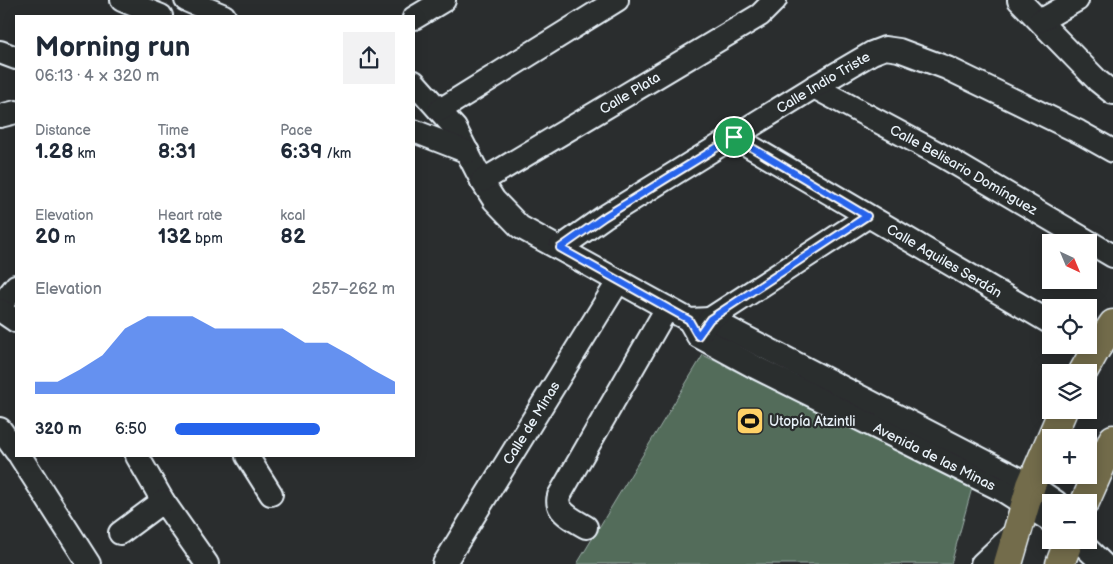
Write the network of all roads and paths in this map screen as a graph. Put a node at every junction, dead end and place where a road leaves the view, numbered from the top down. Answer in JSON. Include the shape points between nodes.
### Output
{"nodes":[{"id":1,"x":122,"y":0,"type":"edge"},
{"id":2,"x":186,"y":0,"type":"edge"},
{"id":3,"x":444,"y":0,"type":"edge"},
{"id":4,"x":617,"y":0,"type":"edge"},
{"id":5,"x":775,"y":0,"type":"edge"},
{"id":6,"x":1019,"y":0,"type":"edge"},
{"id":7,"x":1077,"y":0,"type":"edge"},
{"id":8,"x":159,"y":15,"type":"edge"},
{"id":9,"x":222,"y":15,"type":"edge"},
{"id":10,"x":415,"y":17,"type":"edge"},
{"id":11,"x":1040,"y":21,"type":"junction"},
{"id":12,"x":0,"y":52,"type":"edge"},
{"id":13,"x":15,"y":58,"type":"edge"},
{"id":14,"x":415,"y":83,"type":"edge"},
{"id":15,"x":814,"y":87,"type":"junction"},
{"id":16,"x":1113,"y":93,"type":"edge"},
{"id":17,"x":440,"y":110,"type":"junction"},
{"id":18,"x":15,"y":112,"type":"edge"},
{"id":19,"x":0,"y":116,"type":"edge"},
{"id":20,"x":415,"y":131,"type":"edge"},
{"id":21,"x":734,"y":137,"type":"junction"},
{"id":22,"x":1113,"y":151,"type":"edge"},
{"id":23,"x":468,"y":152,"type":"junction"},
{"id":24,"x":482,"y":181,"type":"junction"},
{"id":25,"x":867,"y":216,"type":"junction"},
{"id":26,"x":560,"y":248,"type":"junction"},
{"id":27,"x":1113,"y":256,"type":"edge"},
{"id":28,"x":618,"y":282,"type":"junction"},
{"id":29,"x":15,"y":287,"type":"edge"},
{"id":30,"x":0,"y":306,"type":"edge"},
{"id":31,"x":667,"y":308,"type":"junction"},
{"id":32,"x":0,"y":310,"type":"edge"},
{"id":33,"x":1042,"y":318,"type":"edge"},
{"id":34,"x":15,"y":320,"type":"edge"},
{"id":35,"x":1113,"y":324,"type":"edge"},
{"id":36,"x":699,"y":325,"type":"junction"},
{"id":37,"x":1097,"y":342,"type":"edge"},
{"id":38,"x":1059,"y":419,"type":"edge"},
{"id":39,"x":1112,"y":443,"type":"edge"},
{"id":40,"x":21,"y":457,"type":"edge"},
{"id":41,"x":138,"y":457,"type":"edge"},
{"id":42,"x":248,"y":457,"type":"edge"},
{"id":43,"x":271,"y":494,"type":"dead end"},
{"id":44,"x":1089,"y":494,"type":"edge"},
{"id":45,"x":1028,"y":495,"type":"junction"},
{"id":46,"x":1042,"y":498,"type":"edge"},
{"id":47,"x":163,"y":501,"type":"junction"},
{"id":48,"x":1042,"y":511,"type":"edge"},
{"id":49,"x":586,"y":527,"type":"dead end"},
{"id":50,"x":1017,"y":531,"type":"junction"},
{"id":51,"x":120,"y":533,"type":"dead end"},
{"id":52,"x":1072,"y":549,"type":"edge"},
{"id":53,"x":1087,"y":549,"type":"edge"},
{"id":54,"x":89,"y":564,"type":"edge"},
{"id":55,"x":207,"y":564,"type":"edge"},
{"id":56,"x":444,"y":564,"type":"edge"},
{"id":57,"x":982,"y":564,"type":"edge"},
{"id":58,"x":1008,"y":564,"type":"edge"},
{"id":59,"x":1060,"y":564,"type":"edge"},
{"id":60,"x":1103,"y":564,"type":"edge"}],
"edges":[{"from":1,"to":8,"type":"street"},
{"from":2,"to":9,"type":"street"},
{"from":3,"to":10,"type":"street"},
{"from":4,"to":17,"type":"street"},
{"from":5,"to":24,"type":"street","name":"Calle Plata","via":[[760,16]]},
{"from":6,"to":11,"type":"street"},
{"from":7,"to":11,"type":"street"},
{"from":11,"to":16,"type":"street"},
{"from":12,"to":13,"type":"street"},
{"from":14,"to":17,"type":"street","name":"Avenida de las Minas"},
{"from":15,"to":21,"type":"street","name":"Calle Indio Triste"},
{"from":15,"to":22,"type":"street","name":"Calle Indio Triste","via":[[872,53],[885,48],[899,50],[947,68]]},
{"from":15,"to":27,"type":"street","name":"Calle Belisario Domínguez","via":[[941,155]]},
{"from":17,"to":23,"type":"street","name":"Avenida de las Minas"},
{"from":18,"to":19,"type":"street"},
{"from":20,"to":23,"type":"street"},
{"from":21,"to":25,"type":"street","name":"Calle Aquiles Serdán"},
{"from":21,"to":26,"type":"street","name":"Calle Indio Triste"},
{"from":23,"to":24,"type":"street","name":"Avenida de las Minas"},
{"from":24,"to":26,"type":"street","name":"Avenida de las Minas","via":[[494,200],[520,227]]},
{"from":25,"to":33,"type":"street","name":"Calle Aquiles Serdán"},
{"from":25,"to":36,"type":"street"},
{"from":26,"to":28,"type":"street","name":"Avenida de las Minas"},
{"from":28,"to":31,"type":"street","name":"Avenida de las Minas"},
{"from":28,"to":56,"type":"street","name":"Calle de Minas"},
{"from":29,"to":30,"type":"street"},
{"from":31,"to":36,"type":"street","name":"Avenida de las Minas"},
{"from":31,"to":49,"type":"street","via":[[559,496],[559,507],[563,512]]},
{"from":32,"to":34,"type":"street"},
{"from":35,"to":37,"type":"main road"},
{"from":36,"to":45,"type":"street","name":"Avenida de las Minas"},
{"from":38,"to":45,"type":"main road"},
{"from":39,"to":44,"type":"main road"},
{"from":40,"to":54,"type":"street"},
{"from":41,"to":47,"type":"street"},
{"from":42,"to":43,"type":"street"},
{"from":45,"to":46,"type":"street"},
{"from":45,"to":48,"type":"street"},
{"from":45,"to":50,"type":"main road"},
{"from":47,"to":51,"type":"street"},
{"from":47,"to":55,"type":"street"},
{"from":50,"to":57,"type":"street"},
{"from":50,"to":58,"type":"main road"},
{"from":52,"to":59,"type":"main road"},
{"from":53,"to":60,"type":"street"}]}
